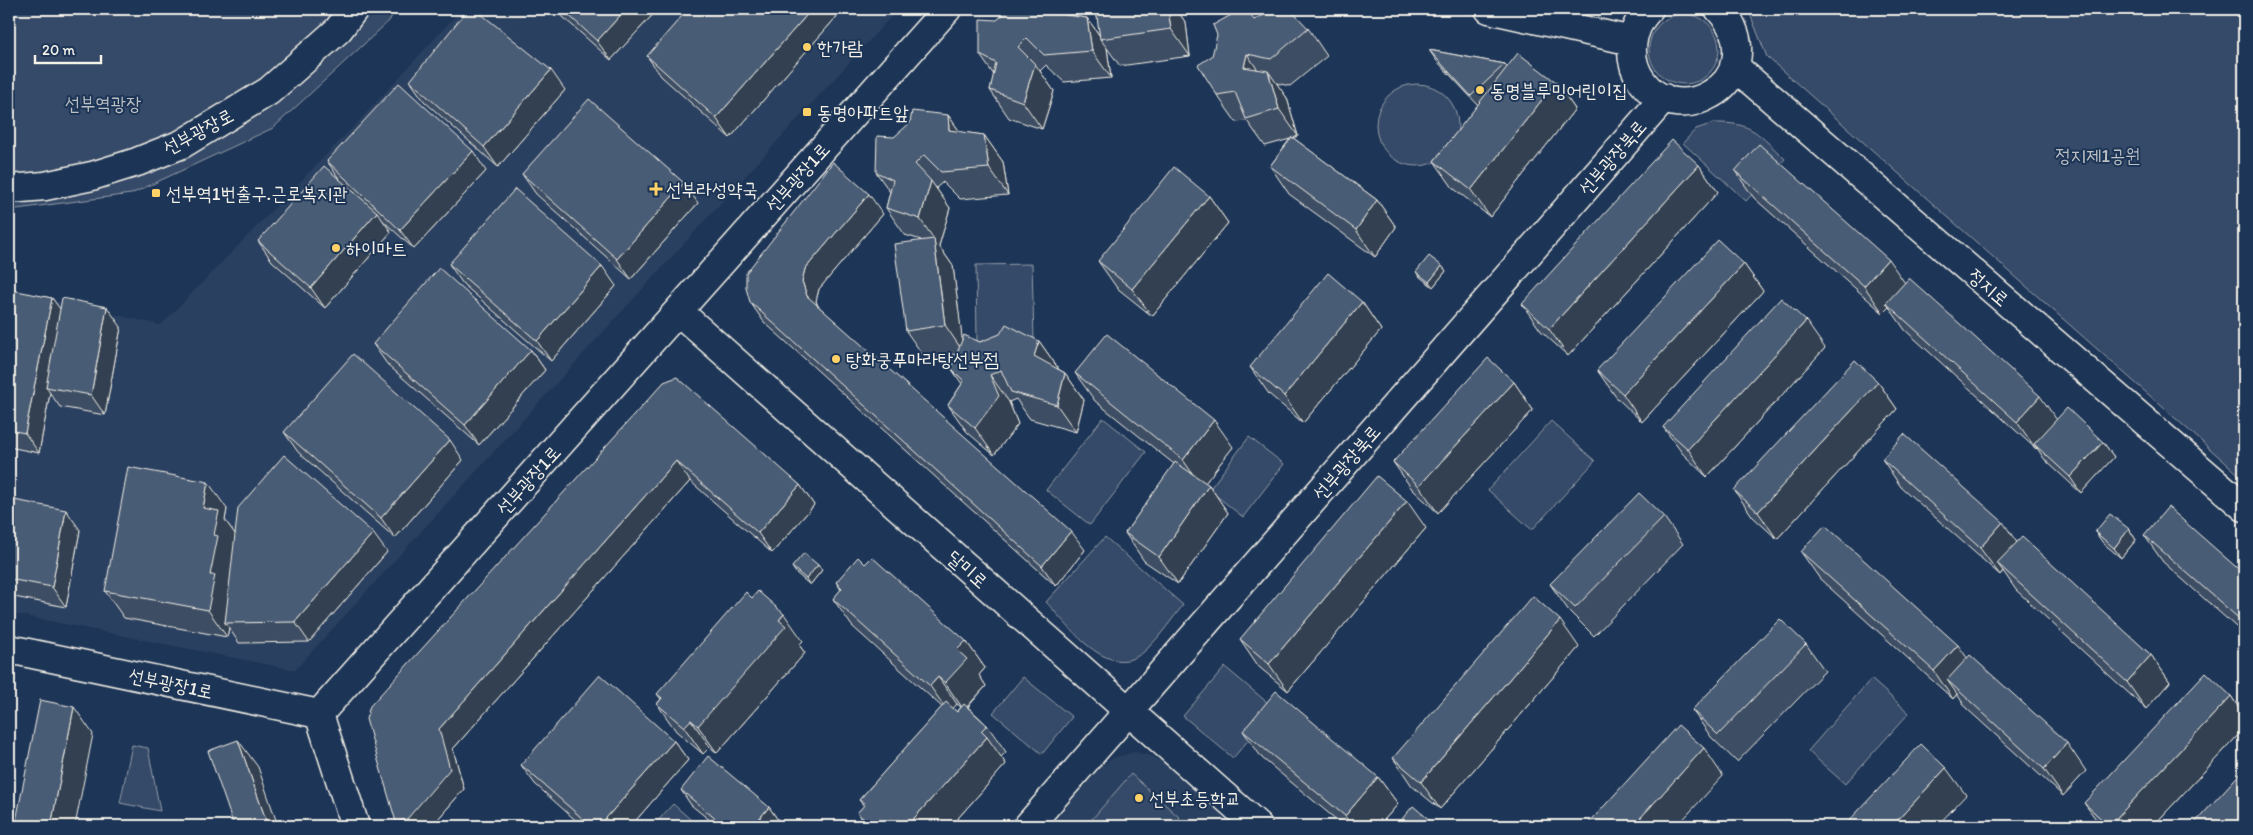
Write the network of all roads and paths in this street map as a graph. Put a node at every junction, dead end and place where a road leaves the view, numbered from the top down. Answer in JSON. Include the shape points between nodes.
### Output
{"nodes":[{"id":1,"x":354,"y":9,"type":"edge"},
{"id":2,"x":358,"y":9,"type":"edge"},
{"id":3,"x":948,"y":9,"type":"edge"},
{"id":4,"x":1489,"y":9,"type":"edge"},
{"id":5,"x":1650,"y":9,"type":"edge"},
{"id":6,"x":1718,"y":9,"type":"edge"},
{"id":7,"x":338,"y":30,"type":"junction"},
{"id":8,"x":1632,"y":41,"type":"junction"},
{"id":9,"x":1734,"y":66,"type":"junction"},
{"id":10,"x":1664,"y":98,"type":"junction"},
{"id":11,"x":45,"y":186,"type":"junction"},
{"id":12,"x":9,"y":189,"type":"edge"},
{"id":13,"x":9,"y":202,"type":"edge"},
{"id":14,"x":678,"y":311,"type":"junction"},
{"id":15,"x":2244,"y":507,"type":"edge"},
{"id":16,"x":9,"y":649,"type":"edge"},
{"id":17,"x":1128,"y":711,"type":"junction"},
{"id":18,"x":319,"y":714,"type":"junction"},
{"id":19,"x":355,"y":826,"type":"edge"},
{"id":20,"x":1028,"y":826,"type":"edge"},
{"id":21,"x":1258,"y":826,"type":"edge"}],
"edges":[{"from":1,"to":7,"type":"street","name":"선부광장로"},
{"from":2,"to":7,"type":"street"},
{"from":3,"to":14,"type":"street","name":"선부광장1로"},
{"from":4,"to":8,"type":"street"},
{"from":5,"to":8,"type":"street","via":[[1636,26]]},
{"from":6,"to":9,"type":"street","via":[[1736,35]]},
{"from":7,"to":11,"type":"street","name":"선부광장로","via":[[269,91],[182,144],[137,162]]},
{"from":8,"to":10,"type":"street","via":[[1632,58],[1639,78]]},
{"from":9,"to":10,"type":"street","via":[[1724,85],[1706,98],[1685,103]]},
{"from":9,"to":15,"type":"street","name":"정지로"},
{"from":10,"to":17,"type":"street","name":"선부광장북로"},
{"from":11,"to":12,"type":"street","name":"선부광장로"},
{"from":11,"to":13,"type":"street"},
{"from":14,"to":17,"type":"street","name":"달미로"},
{"from":14,"to":18,"type":"street","name":"선부광장1로"},
{"from":16,"to":18,"type":"street","name":"선부광장1로"},
{"from":17,"to":20,"type":"street","name":"선부광장북로"},
{"from":17,"to":21,"type":"street","name":"달미로"},
{"from":18,"to":19,"type":"street"}]}
